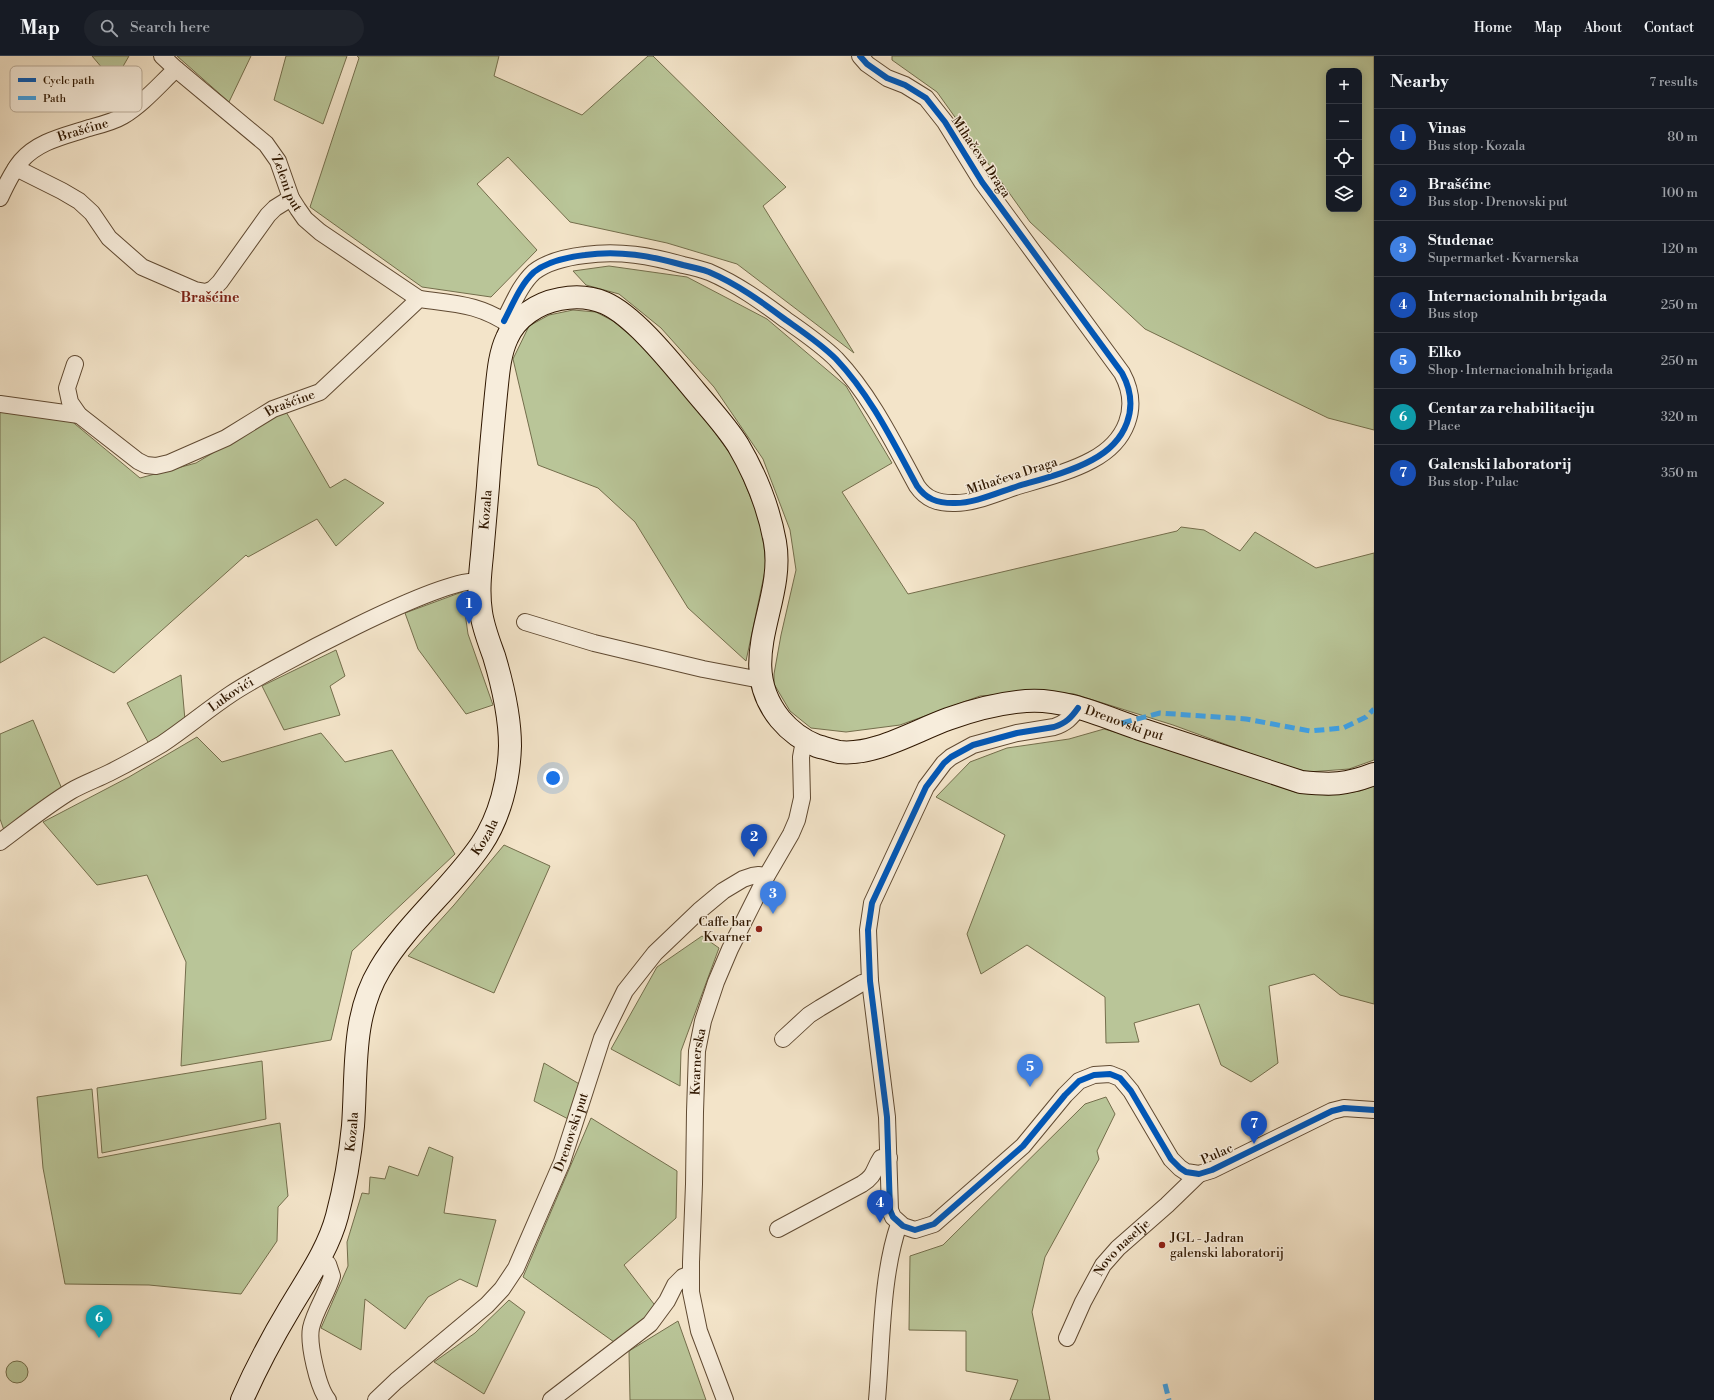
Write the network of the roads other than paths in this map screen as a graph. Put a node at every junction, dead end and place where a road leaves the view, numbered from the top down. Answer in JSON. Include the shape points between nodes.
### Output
{"nodes":[{"id":1,"x":162,"y":56,"type":"edge"},
{"id":2,"x":860,"y":56,"type":"edge"},
{"id":3,"x":176,"y":69,"type":"junction"},
{"id":4,"x":142,"y":101,"type":"edge"},
{"id":5,"x":128,"y":112,"type":"edge"},
{"id":6,"x":16,"y":168,"type":"junction"},
{"id":7,"x":0,"y":198,"type":"edge"},
{"id":8,"x":291,"y":198,"type":"junction"},
{"id":9,"x":419,"y":299,"type":"junction"},
{"id":10,"x":509,"y":324,"type":"junction"},
{"id":11,"x":76,"y":364,"type":"dead end"},
{"id":12,"x":0,"y":404,"type":"edge"},
{"id":13,"x":79,"y":415,"type":"junction"},
{"id":14,"x":479,"y":582,"type":"junction"},
{"id":15,"x":525,"y":622,"type":"dead end"},
{"id":16,"x":761,"y":680,"type":"junction"},
{"id":17,"x":1078,"y":708,"type":"junction"},
{"id":18,"x":804,"y":741,"type":"junction"},
{"id":19,"x":1374,"y":774,"type":"edge"},
{"id":20,"x":0,"y":842,"type":"edge"},
{"id":21,"x":766,"y":877,"type":"junction"},
{"id":22,"x":870,"y":981,"type":"junction"},
{"id":23,"x":783,"y":1039,"type":"dead end"},
{"id":24,"x":1374,"y":1110,"type":"edge"},
{"id":25,"x":889,"y":1158,"type":"junction"},
{"id":26,"x":1199,"y":1174,"type":"junction"},
{"id":27,"x":899,"y":1224,"type":"junction"},
{"id":28,"x":778,"y":1229,"type":"dead end"},
{"id":29,"x":319,"y":1259,"type":"junction"},
{"id":30,"x":690,"y":1274,"type":"junction"},
{"id":31,"x":1067,"y":1338,"type":"dead end"},
{"id":32,"x":242,"y":1400,"type":"edge"},
{"id":33,"x":328,"y":1400,"type":"edge"},
{"id":34,"x":376,"y":1400,"type":"edge"},
{"id":35,"x":551,"y":1400,"type":"edge"},
{"id":36,"x":725,"y":1400,"type":"edge"},
{"id":37,"x":877,"y":1400,"type":"edge"}],
"edges":[{"from":1,"to":3,"type":"street","name":"Zeleni put"},
{"from":2,"to":10,"type":"street","name":"Mihačeva Draga","via":[[887,78],[926,98],[945,122],[982,182],[1122,373],[1127,382],[1131,402],[1128,422],[1115,442],[1094,459],[963,504],[929,499],[917,486],[887,430],[858,384],[834,358],[748,292],[709,272],[653,257],[624,253],[596,254],[564,258],[541,267],[520,290]]},
{"from":3,"to":4,"type":"street","name":"Brašćine"},
{"from":3,"to":8,"type":"street","name":"Zeleni put","via":[[266,144],[278,161]]},
{"from":5,"to":6,"type":"street","name":"Brašćine","via":[[40,145]]},
{"from":6,"to":7,"type":"street","name":"Brašćine"},
{"from":6,"to":8,"type":"street","via":[[79,202],[92,213],[109,238],[142,267],[195,290],[206,292],[220,282],[268,215]]},
{"from":8,"to":9,"type":"street","name":"Zeleni put","via":[[305,218],[320,232]]},
{"from":9,"to":10,"type":"street","via":[[475,307]]},
{"from":9,"to":13,"type":"street","name":"Brašćine","via":[[320,392],[272,409],[226,438],[169,463],[156,466],[138,461]]},
{"from":10,"to":14,"type":"main road","name":"Kozala","via":[[498,375]]},
{"from":10,"to":16,"type":"main road","name":"Kozala","via":[[536,308],[557,300],[582,297],[604,302],[638,327],[728,431],[756,482],[775,542],[777,557],[776,575],[761,644]]},
{"from":11,"to":13,"type":"street","name":"Brašćine","via":[[67,388],[70,402]]},
{"from":12,"to":13,"type":"street"},
{"from":14,"to":20,"type":"street","name":"Lukovići","via":[[456,584],[424,596],[364,622],[270,672],[231,694],[161,744],[110,773],[71,791]]},
{"from":14,"to":29,"type":"main road","name":"Kozala","via":[[481,615],[508,710],[510,753],[501,801],[484,842],[391,952],[368,992],[358,1030],[347,1179],[334,1227]]},
{"from":15,"to":16,"type":"street","via":[[594,643]]},
{"from":16,"to":18,"type":"main road","name":"Kozala","via":[[766,696],[783,723]]},
{"from":17,"to":18,"type":"main road","name":"Drenovski put","via":[[1038,700],[990,706],[878,746],[855,751],[838,752]]},
{"from":17,"to":19,"type":"main road","name":"Drenovski put","via":[[1301,782],[1332,785],[1359,780]]},
{"from":17,"to":22,"type":"street","via":[[1069,720],[1058,726],[1017,733],[973,745],[951,757],[932,778],[872,903],[868,925]]},
{"from":18,"to":21,"type":"street","name":"Kvarnerska","via":[[800,757],[801,808],[791,834]]},
{"from":21,"to":30,"type":"street","name":"Kvarnerska","via":[[716,982],[703,1021],[697,1051]]},
{"from":21,"to":34,"type":"street","name":"Drenovski put","via":[[752,876],[723,891],[655,953],[625,991],[602,1038],[562,1162],[516,1268],[487,1306]]},
{"from":22,"to":23,"type":"street","via":[[862,983],[820,1008]]},
{"from":22,"to":25,"type":"street","via":[[886,1104]]},
{"from":24,"to":26,"type":"street","name":"Pulac","via":[[1344,1108],[1332,1111]]},
{"from":25,"to":27,"type":"street","via":[[890,1210]]},
{"from":25,"to":28,"type":"street","via":[[881,1158],[874,1175],[862,1184]]},
{"from":26,"to":27,"type":"street","name":"Pulac","via":[[1186,1172],[1171,1159],[1131,1091],[1120,1078],[1110,1074],[1094,1074],[1078,1081],[1023,1146],[934,1224],[915,1230]]},
{"from":26,"to":31,"type":"street","name":"Novo naselje","via":[[1118,1248],[1103,1265]]},
{"from":27,"to":37,"type":"street","via":[[892,1244],[886,1290]]},
{"from":29,"to":32,"type":"main road","name":"Kozala","via":[[268,1345]]},
{"from":29,"to":33,"type":"street","via":[[328,1264],[332,1276],[313,1321],[310,1337],[317,1379]]},
{"from":30,"to":35,"type":"street","via":[[675,1284],[667,1301],[650,1324]]},
{"from":30,"to":36,"type":"street","name":"Kvarnerska","via":[[699,1331]]}]}
